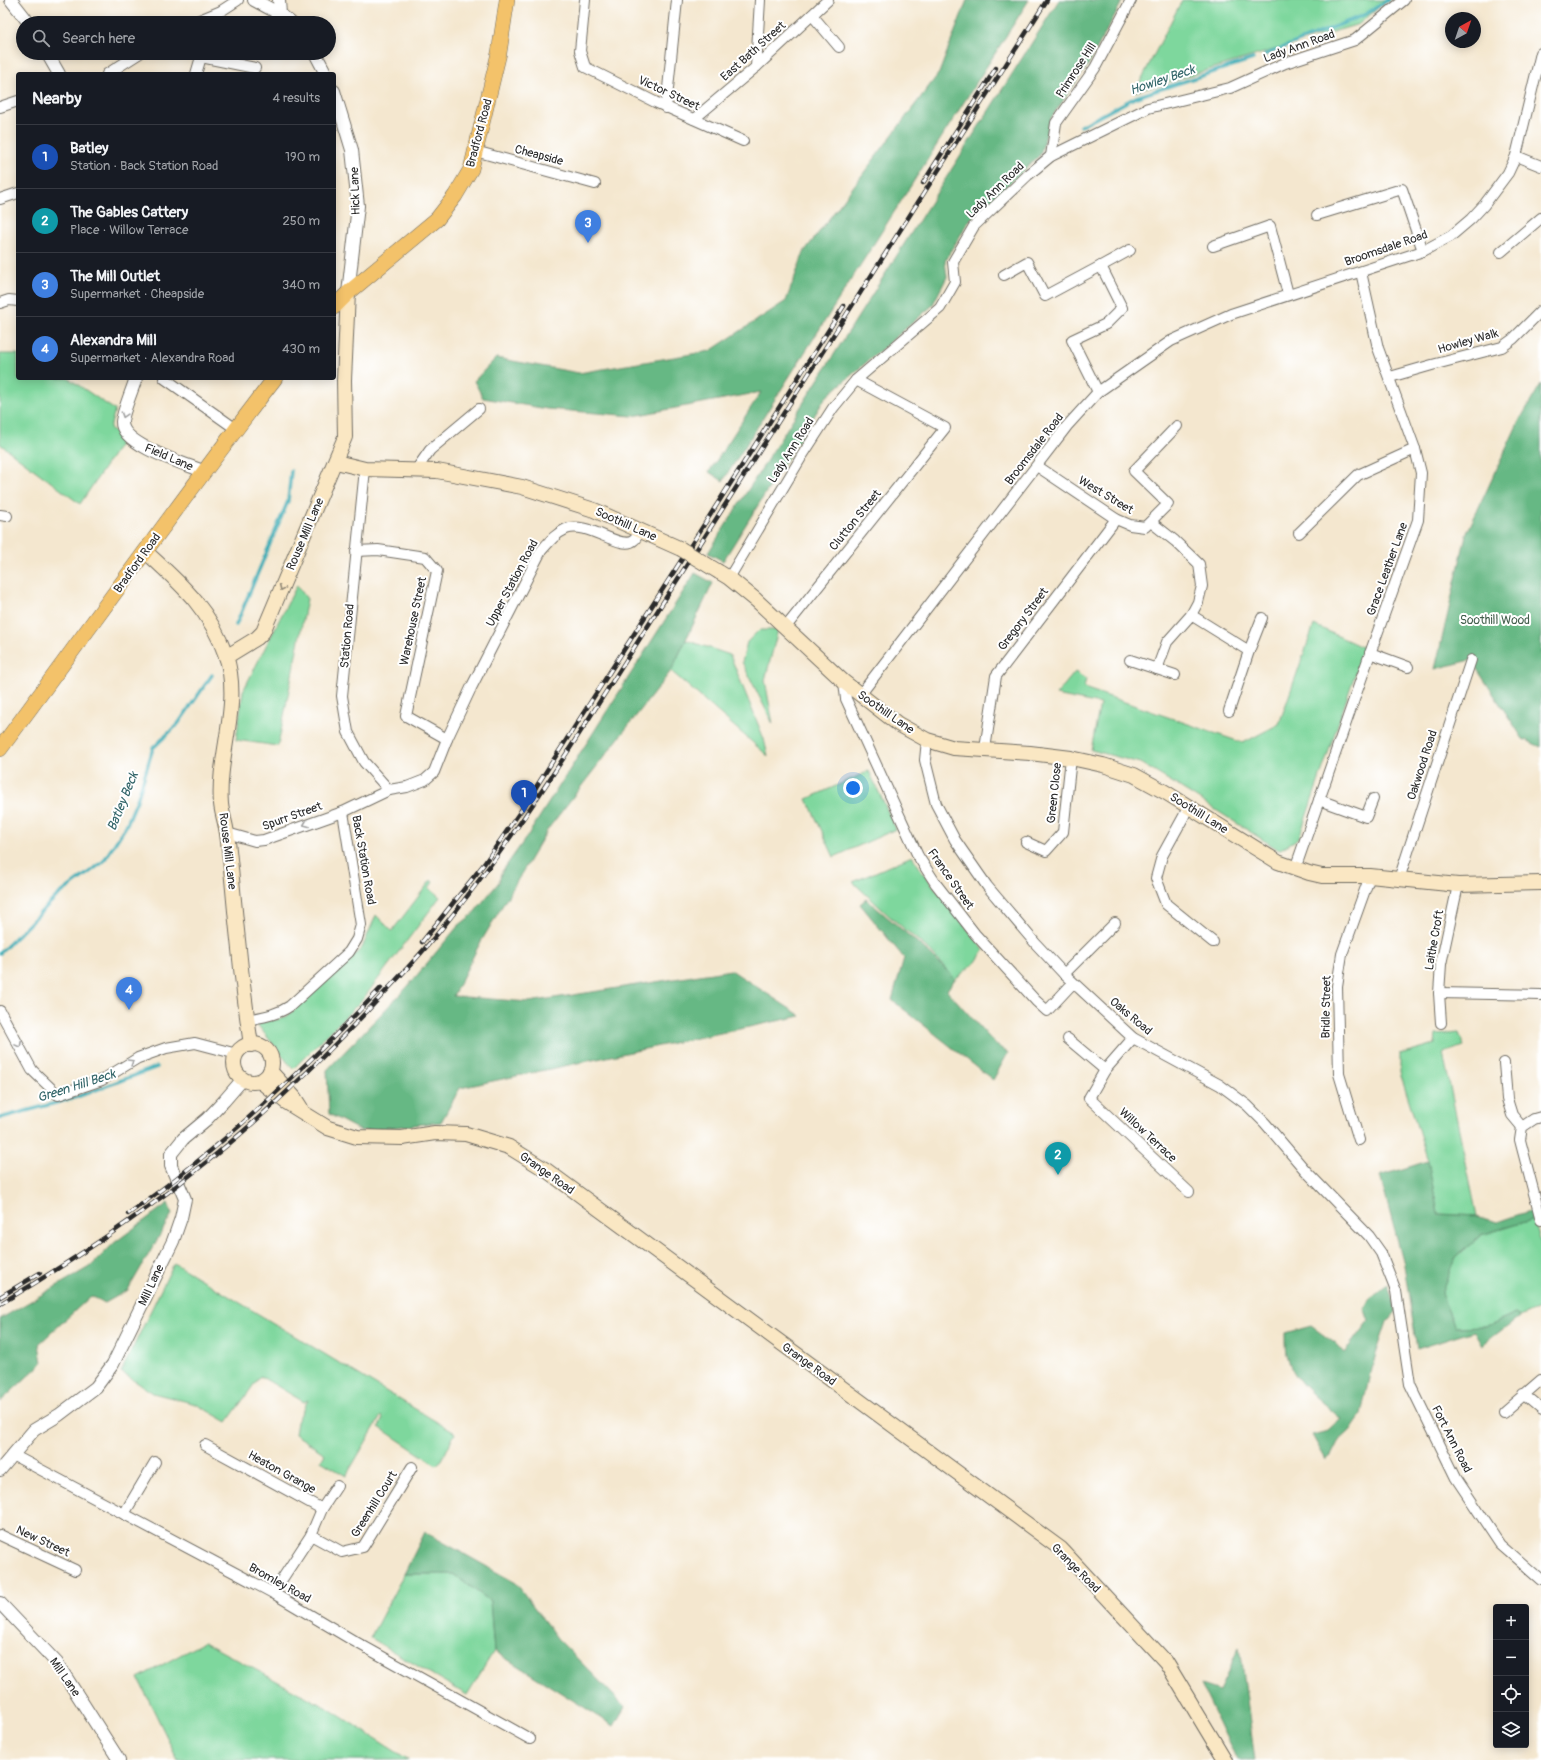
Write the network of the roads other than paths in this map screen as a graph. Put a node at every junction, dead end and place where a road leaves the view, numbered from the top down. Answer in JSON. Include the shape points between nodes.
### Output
{"nodes":[{"id":1,"x":11,"y":0,"type":"edge"},
{"id":2,"x":238,"y":0,"type":"edge"},
{"id":3,"x":254,"y":0,"type":"edge"},
{"id":4,"x":279,"y":0,"type":"edge"},
{"id":5,"x":507,"y":0,"type":"edge"},
{"id":6,"x":585,"y":0,"type":"edge"},
{"id":7,"x":677,"y":0,"type":"edge"},
{"id":8,"x":760,"y":0,"type":"edge"},
{"id":9,"x":828,"y":0,"type":"edge"},
{"id":10,"x":1131,"y":0,"type":"edge"},
{"id":11,"x":1404,"y":0,"type":"edge"},
{"id":12,"x":280,"y":14,"type":"junction"},
{"id":13,"x":812,"y":15,"type":"junction"},
{"id":14,"x":24,"y":16,"type":"edge"},
{"id":15,"x":209,"y":16,"type":"edge"},
{"id":16,"x":282,"y":16,"type":"edge"},
{"id":17,"x":839,"y":47,"type":"dead end"},
{"id":18,"x":1541,"y":53,"type":"edge"},
{"id":19,"x":52,"y":60,"type":"edge"},
{"id":20,"x":129,"y":60,"type":"edge"},
{"id":21,"x":199,"y":60,"type":"edge"},
{"id":22,"x":221,"y":60,"type":"edge"},
{"id":23,"x":319,"y":60,"type":"edge"},
{"id":24,"x":756,"y":67,"type":"junction"},
{"id":25,"x":255,"y":68,"type":"dead end"},
{"id":26,"x":58,"y":72,"type":"edge"},
{"id":27,"x":110,"y":72,"type":"edge"},
{"id":28,"x":196,"y":72,"type":"edge"},
{"id":29,"x":325,"y":72,"type":"edge"},
{"id":30,"x":336,"y":98,"type":"edge"},
{"id":31,"x":16,"y":102,"type":"edge"},
{"id":32,"x":0,"y":107,"type":"edge"},
{"id":33,"x":666,"y":108,"type":"junction"},
{"id":34,"x":694,"y":120,"type":"junction"},
{"id":35,"x":743,"y":141,"type":"dead end"},
{"id":36,"x":476,"y":151,"type":"junction"},
{"id":37,"x":1051,"y":156,"type":"junction"},
{"id":38,"x":1516,"y":156,"type":"junction"},
{"id":39,"x":1541,"y":166,"type":"edge"},
{"id":40,"x":595,"y":184,"type":"dead end"},
{"id":41,"x":16,"y":194,"type":"edge"},
{"id":42,"x":0,"y":199,"type":"edge"},
{"id":43,"x":1317,"y":214,"type":"dead end"},
{"id":44,"x":1541,"y":218,"type":"edge"},
{"id":45,"x":1213,"y":246,"type":"dead end"},
{"id":46,"x":1130,"y":250,"type":"dead end"},
{"id":47,"x":1423,"y":251,"type":"junction"},
{"id":48,"x":1500,"y":252,"type":"dead end"},
{"id":49,"x":1101,"y":266,"type":"junction"},
{"id":50,"x":1360,"y":272,"type":"junction"},
{"id":51,"x":1004,"y":275,"type":"dead end"},
{"id":52,"x":348,"y":292,"type":"junction"},
{"id":53,"x":1288,"y":294,"type":"junction"},
{"id":54,"x":16,"y":301,"type":"edge"},
{"id":55,"x":0,"y":303,"type":"edge"},
{"id":56,"x":336,"y":305,"type":"edge"},
{"id":57,"x":1541,"y":311,"type":"edge"},
{"id":58,"x":1390,"y":377,"type":"junction"},
{"id":59,"x":135,"y":380,"type":"edge"},
{"id":60,"x":167,"y":380,"type":"edge"},
{"id":61,"x":273,"y":380,"type":"edge"},
{"id":62,"x":856,"y":380,"type":"junction"},
{"id":63,"x":1098,"y":392,"type":"junction"},
{"id":64,"x":479,"y":409,"type":"dead end"},
{"id":65,"x":1177,"y":426,"type":"dead end"},
{"id":66,"x":236,"y":429,"type":"junction"},
{"id":67,"x":1415,"y":449,"type":"junction"},
{"id":68,"x":336,"y":462,"type":"junction"},
{"id":69,"x":1037,"y":466,"type":"junction"},
{"id":70,"x":365,"y":469,"type":"junction"},
{"id":71,"x":416,"y":470,"type":"junction"},
{"id":72,"x":203,"y":471,"type":"junction"},
{"id":73,"x":1116,"y":519,"type":"junction"},
{"id":74,"x":1150,"y":522,"type":"junction"},
{"id":75,"x":640,"y":529,"type":"junction"},
{"id":76,"x":1299,"y":533,"type":"dead end"},
{"id":77,"x":356,"y":551,"type":"junction"},
{"id":78,"x":146,"y":552,"type":"junction"},
{"id":79,"x":724,"y":575,"type":"junction"},
{"id":80,"x":1191,"y":615,"type":"junction"},
{"id":81,"x":1262,"y":618,"type":"dead end"},
{"id":82,"x":785,"y":628,"type":"junction"},
{"id":83,"x":1250,"y":651,"type":"junction"},
{"id":84,"x":1370,"y":653,"type":"junction"},
{"id":85,"x":226,"y":657,"type":"junction"},
{"id":86,"x":1130,"y":660,"type":"dead end"},
{"id":87,"x":1471,"y":660,"type":"dead end"},
{"id":88,"x":1408,"y":667,"type":"dead end"},
{"id":89,"x":1157,"y":669,"type":"junction"},
{"id":90,"x":1175,"y":675,"type":"dead end"},
{"id":91,"x":844,"y":682,"type":"junction"},
{"id":92,"x":471,"y":688,"type":"joint"},
{"id":93,"x":860,"y":695,"type":"junction"},
{"id":94,"x":1229,"y":711,"type":"dead end"},
{"id":95,"x":447,"y":739,"type":"junction"},
{"id":96,"x":927,"y":740,"type":"junction"},
{"id":97,"x":0,"y":749,"type":"edge"},
{"id":98,"x":985,"y":750,"type":"junction"},
{"id":99,"x":1071,"y":758,"type":"junction"},
{"id":100,"x":389,"y":790,"type":"junction"},
{"id":101,"x":1373,"y":799,"type":"dead end"},
{"id":102,"x":1319,"y":800,"type":"junction"},
{"id":103,"x":1188,"y":806,"type":"junction"},
{"id":104,"x":343,"y":812,"type":"junction"},
{"id":105,"x":227,"y":833,"type":"junction"},
{"id":106,"x":1026,"y":842,"type":"dead end"},
{"id":107,"x":1295,"y":870,"type":"junction"},
{"id":108,"x":1370,"y":876,"type":"junction"},
{"id":109,"x":1399,"y":879,"type":"junction"},
{"id":110,"x":1541,"y":883,"type":"edge"},
{"id":111,"x":1458,"y":885,"type":"junction"},
{"id":112,"x":1115,"y":923,"type":"dead end"},
{"id":113,"x":1214,"y":942,"type":"dead end"},
{"id":114,"x":1064,"y":974,"type":"junction"},
{"id":115,"x":1073,"y":983,"type":"junction"},
{"id":116,"x":1440,"y":993,"type":"junction"},
{"id":117,"x":1541,"y":995,"type":"edge"},
{"id":118,"x":0,"y":1011,"type":"edge"},
{"id":119,"x":247,"y":1020,"type":"junction"},
{"id":120,"x":1441,"y":1023,"type":"dead end"},
{"id":121,"x":1133,"y":1038,"type":"junction"},
{"id":122,"x":1068,"y":1039,"type":"dead end"},
{"id":123,"x":251,"y":1045,"type":"junction"},
{"id":124,"x":237,"y":1054,"type":"junction"},
{"id":125,"x":1504,"y":1063,"type":"dead end"},
{"id":126,"x":1105,"y":1070,"type":"junction"},
{"id":127,"x":265,"y":1076,"type":"junction"},
{"id":128,"x":243,"y":1079,"type":"junction"},
{"id":129,"x":1541,"y":1117,"type":"edge"},
{"id":130,"x":1522,"y":1127,"type":"junction"},
{"id":131,"x":1360,"y":1140,"type":"dead end"},
{"id":132,"x":1189,"y":1192,"type":"dead end"},
{"id":133,"x":1541,"y":1220,"type":"edge"},
{"id":134,"x":1394,"y":1284,"type":"joint"},
{"id":135,"x":1541,"y":1380,"type":"edge"},
{"id":136,"x":1523,"y":1394,"type":"junction"},
{"id":137,"x":1541,"y":1409,"type":"edge"},
{"id":138,"x":1504,"y":1412,"type":"dead end"},
{"id":139,"x":205,"y":1445,"type":"dead end"},
{"id":140,"x":13,"y":1455,"type":"junction"},
{"id":141,"x":155,"y":1462,"type":"dead end"},
{"id":142,"x":416,"y":1467,"type":"dead end"},
{"id":143,"x":0,"y":1470,"type":"edge"},
{"id":144,"x":337,"y":1486,"type":"dead end"},
{"id":145,"x":322,"y":1509,"type":"junction"},
{"id":146,"x":124,"y":1514,"type":"junction"},
{"id":147,"x":0,"y":1534,"type":"edge"},
{"id":148,"x":311,"y":1535,"type":"junction"},
{"id":149,"x":75,"y":1570,"type":"dead end"},
{"id":150,"x":1541,"y":1580,"type":"edge"},
{"id":151,"x":273,"y":1593,"type":"junction"},
{"id":152,"x":0,"y":1603,"type":"edge"},
{"id":153,"x":530,"y":1739,"type":"dead end"},
{"id":154,"x":120,"y":1760,"type":"edge"},
{"id":155,"x":1225,"y":1760,"type":"edge"}],
"edges":[{"from":1,"to":14,"type":"street"},
{"from":2,"to":15,"type":"street"},
{"from":3,"to":12,"type":"street"},
{"from":4,"to":12,"type":"street"},
{"from":5,"to":36,"type":"main road","name":"Bradford Road","via":[[499,53]]},
{"from":6,"to":33,"type":"street","name":"Victor Street","via":[[580,52],[585,67]]},
{"from":7,"to":33,"type":"street"},
{"from":8,"to":24,"type":"street"},
{"from":9,"to":13,"type":"street","name":"East Bath Street"},
{"from":10,"to":37,"type":"street","name":"Primrose Hill","via":[[1096,68],[1056,123]]},
{"from":11,"to":37,"type":"street","name":"Lady Ann Road","via":[[1355,40],[1285,63],[1230,88],[1148,108]]},
{"from":12,"to":16,"type":"street"},
{"from":13,"to":17,"type":"street"},
{"from":13,"to":24,"type":"street","name":"East Bath Street"},
{"from":18,"to":38,"type":"street","name":"Broomsdale Road"},
{"from":19,"to":26,"type":"street"},
{"from":20,"to":27,"type":"street"},
{"from":21,"to":28,"type":"street"},
{"from":22,"to":25,"type":"street"},
{"from":23,"to":29,"type":"street"},
{"from":24,"to":34,"type":"street","name":"East Bath Street"},
{"from":30,"to":52,"type":"street","name":"Hick Lane","via":[[352,150],[358,206]]},
{"from":31,"to":32,"type":"street"},
{"from":33,"to":34,"type":"street","name":"Victor Street"},
{"from":34,"to":35,"type":"street","name":"Victor Street"},
{"from":36,"to":40,"type":"street","name":"Cheapside"},
{"from":36,"to":52,"type":"main road","name":"Bradford Road","via":[[471,169],[437,220]]},
{"from":37,"to":62,"type":"street","name":"Lady Ann Road","via":[[974,226],[953,262],[955,282],[940,308]]},
{"from":38,"to":39,"type":"street"},
{"from":38,"to":47,"type":"street","name":"Broomsdale Road","via":[[1497,189],[1471,219],[1451,236]]},
{"from":41,"to":42,"type":"street"},
{"from":43,"to":47,"type":"street","via":[[1402,190]]},
{"from":44,"to":48,"type":"street"},
{"from":45,"to":53,"type":"street","via":[[1270,226]]},
{"from":46,"to":49,"type":"street"},
{"from":47,"to":50,"type":"street","name":"Broomsdale Road"},
{"from":49,"to":51,"type":"street","via":[[1045,296],[1027,262]]},
{"from":49,"to":63,"type":"street","via":[[1122,308],[1106,324],[1072,340]]},
{"from":50,"to":53,"type":"street","name":"Broomsdale Road"},
{"from":50,"to":58,"type":"street","name":"Grace Leather Lane","via":[[1378,348]]},
{"from":52,"to":56,"type":"main road","name":"Bradford Road"},
{"from":52,"to":68,"type":"main road","via":[[344,380],[345,437]]},
{"from":53,"to":63,"type":"street","name":"Broomsdale Road","via":[[1231,314],[1171,341]]},
{"from":54,"to":55,"type":"street"},
{"from":57,"to":58,"type":"street","name":"Howley Walk","via":[[1514,339],[1502,347]]},
{"from":58,"to":67,"type":"street","name":"Grace Leather Lane"},
{"from":59,"to":72,"type":"street","name":"Field Lane","one_way":true,"via":[[122,422],[124,431],[144,448]]},
{"from":60,"to":66,"type":"street"},
{"from":61,"to":66,"type":"main road","name":"Bradford Road"},
{"from":62,"to":79,"type":"street","name":"Lady Ann Road","via":[[833,408]]},
{"from":62,"to":82,"type":"street","name":"Clutton Street","via":[[945,428]]},
{"from":63,"to":69,"type":"street","name":"Broomsdale Road","via":[[1067,426]]},
{"from":64,"to":71,"type":"street","via":[[430,450]]},
{"from":65,"to":74,"type":"street","via":[[1134,471],[1168,504]]},
{"from":66,"to":72,"type":"main road","name":"Bradford Road"},
{"from":67,"to":76,"type":"street","via":[[1358,475]]},
{"from":67,"to":84,"type":"street","name":"Grace Leather Lane","via":[[1421,473],[1418,520]]},
{"from":68,"to":70,"type":"main road","name":"Soothill Lane"},
{"from":68,"to":85,"type":"main road","name":"Rouse Mill Lane","one_way":true,"via":[[263,632]]},
{"from":69,"to":73,"type":"street","name":"West Street"},
{"from":69,"to":93,"type":"street","name":"Broomsdale Road"},
{"from":70,"to":71,"type":"main road","name":"Soothill Lane"},
{"from":70,"to":77,"type":"street","name":"Station Road"},
{"from":71,"to":75,"type":"main road","name":"Soothill Lane","via":[[437,471],[522,487],[594,510]]},
{"from":72,"to":78,"type":"main road","name":"Bradford Road"},
{"from":73,"to":74,"type":"street","name":"West Street","via":[[1144,527]]},
{"from":73,"to":98,"type":"street","name":"Gregory Street","via":[[996,676]]},
{"from":74,"to":80,"type":"street","via":[[1199,564],[1202,586]]},
{"from":75,"to":79,"type":"main road","name":"Soothill Lane","bridge":true,"via":[[681,549]]},
{"from":75,"to":92,"type":"street","name":"Upper Station Road","via":[[635,540],[630,543],[619,542],[598,532],[581,528],[568,528],[553,537],[541,551]]},
{"from":77,"to":95,"type":"street","name":"Warehouse Street","via":[[378,550],[425,557],[437,571],[406,716]]},
{"from":77,"to":100,"type":"street","name":"Station Road","via":[[342,696],[348,732],[364,762]]},
{"from":78,"to":85,"type":"main road","name":"Rouse Mill Lane","via":[[199,604],[217,634]]},
{"from":78,"to":97,"type":"main road","name":"Bradford Road"},
{"from":79,"to":82,"type":"main road","name":"Soothill Lane","via":[[756,600]]},
{"from":80,"to":83,"type":"street"},
{"from":80,"to":89,"type":"street","via":[[1167,642]]},
{"from":81,"to":83,"type":"street"},
{"from":82,"to":91,"type":"main road","name":"Soothill Lane"},
{"from":83,"to":94,"type":"street"},
{"from":84,"to":88,"type":"street"},
{"from":84,"to":102,"type":"street","name":"Grace Leather Lane"},
{"from":85,"to":105,"type":"main road","name":"Rouse Mill Lane","via":[[231,682],[221,804]]},
{"from":86,"to":89,"type":"street"},
{"from":87,"to":109,"type":"street","name":"Oakwood Road"},
{"from":89,"to":90,"type":"street"},
{"from":91,"to":93,"type":"main road","name":"Soothill Lane"},
{"from":91,"to":115,"type":"street","name":"France Street","via":[[846,699],[918,856],[936,884],[975,934],[1047,1011]]},
{"from":92,"to":95,"type":"street","name":"Back Station Road"},
{"from":93,"to":96,"type":"main road","name":"Soothill Lane","via":[[898,724]]},
{"from":95,"to":100,"type":"street","name":"Back Station Road","via":[[434,772],[425,780]]},
{"from":96,"to":98,"type":"main road","name":"Soothill Lane","via":[[954,748]]},
{"from":96,"to":114,"type":"street","name":"Oaks Road","via":[[925,760],[936,804],[955,840],[986,886]]},
{"from":98,"to":99,"type":"main road","name":"Soothill Lane"},
{"from":99,"to":103,"type":"main road","name":"Soothill Lane","via":[[1134,775]]},
{"from":99,"to":106,"type":"street","name":"Green Close","via":[[1063,832],[1046,850]]},
{"from":100,"to":104,"type":"street","name":"Back Station Road"},
{"from":101,"to":102,"type":"street","via":[[1366,816]]},
{"from":102,"to":107,"type":"street","name":"Grace Leather Lane"},
{"from":103,"to":107,"type":"main road","name":"Soothill Lane"},
{"from":103,"to":113,"type":"street","via":[[1162,856],[1156,878],[1166,904]]},
{"from":104,"to":105,"type":"street","name":"Spurr Street","one_way":true,"via":[[264,840],[255,841]]},
{"from":104,"to":119,"type":"street","name":"Back Station Road","via":[[362,925],[357,939],[350,952],[290,1006],[283,1011]]},
{"from":105,"to":119,"type":"main road","name":"Rouse Mill Lane"},
{"from":107,"to":108,"type":"main road","name":"Soothill Lane","via":[[1322,876]]},
{"from":108,"to":109,"type":"main road","name":"Soothill Lane"},
{"from":108,"to":131,"type":"street","name":"Bridle Street","via":[[1342,954],[1337,986],[1339,1074]]},
{"from":109,"to":111,"type":"main road","name":"Soothill Lane"},
{"from":110,"to":111,"type":"main road","name":"Soothill Lane"},
{"from":111,"to":116,"type":"street","name":"Laithe Croft","via":[[1441,964]]},
{"from":112,"to":114,"type":"street"},
{"from":114,"to":115,"type":"street","name":"Oaks Road"},
{"from":115,"to":121,"type":"street","name":"Oaks Road"},
{"from":116,"to":117,"type":"street"},
{"from":116,"to":120,"type":"street","name":"Laithe Croft"},
{"from":118,"to":124,"type":"street","one_way":true,"via":[[32,1070],[58,1094],[102,1080],[138,1058],[166,1048],[195,1043]]},
{"from":119,"to":123,"type":"main road","name":"Rouse Mill Lane"},
{"from":121,"to":126,"type":"street"},
{"from":121,"to":134,"type":"street","name":"Oaks Road","via":[[1220,1085],[1247,1105],[1369,1236],[1381,1253]]},
{"from":122,"to":126,"type":"street"},
{"from":123,"to":124,"type":"main road","via":[[245,1046]]},
{"from":123,"to":127,"type":"main road","via":[[266,1050],[272,1060]]},
{"from":124,"to":128,"type":"main road","via":[[234,1065]]},
{"from":125,"to":130,"type":"street","via":[[1507,1099],[1512,1115]]},
{"from":126,"to":132,"type":"street","name":"Willow Terrace","via":[[1089,1098]]},
{"from":127,"to":128,"type":"main road","via":[[248,1082]]},
{"from":127,"to":155,"type":"main road","name":"Grange Road","via":[[294,1097],[306,1115],[328,1128],[357,1137],[402,1138],[435,1133],[466,1134],[509,1147],[546,1170],[1061,1549],[1166,1662]]},
{"from":128,"to":140,"type":"street","name":"Mill Lane","via":[[171,1154],[171,1166],[185,1199],[181,1218],[173,1241],[113,1364],[96,1387],[34,1430]]},
{"from":129,"to":130,"type":"street","via":[[1534,1118]]},
{"from":130,"to":133,"type":"street","via":[[1520,1140]]},
{"from":134,"to":150,"type":"street","name":"Fort Ann Road","via":[[1410,1384],[1456,1478],[1500,1544]]},
{"from":135,"to":136,"type":"street"},
{"from":136,"to":137,"type":"street"},
{"from":136,"to":138,"type":"street"},
{"from":139,"to":145,"type":"street","name":"Heaton Grange"},
{"from":140,"to":143,"type":"street","name":"Mill Lane"},
{"from":140,"to":146,"type":"street","name":"Bromley Road"},
{"from":141,"to":146,"type":"street"},
{"from":142,"to":148,"type":"street","name":"Greenhill Court","via":[[363,1547],[342,1552]]},
{"from":144,"to":145,"type":"street","name":"Heaton Grange"},
{"from":145,"to":148,"type":"street"},
{"from":146,"to":151,"type":"street","name":"Bromley Road"},
{"from":147,"to":149,"type":"street","name":"New Street"},
{"from":148,"to":151,"type":"street"},
{"from":151,"to":153,"type":"street","name":"Bromley Road"},
{"from":152,"to":154,"type":"street","name":"Mill Lane","via":[[57,1663]]}]}
